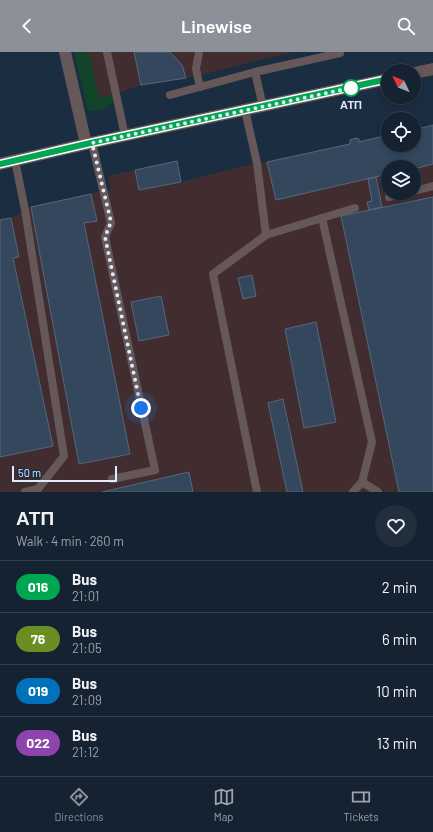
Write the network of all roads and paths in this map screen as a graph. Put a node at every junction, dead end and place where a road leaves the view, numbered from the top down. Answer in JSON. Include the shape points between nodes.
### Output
{"nodes":[{"id":1,"x":65,"y":52,"type":"edge"},
{"id":2,"x":107,"y":52,"type":"edge"},
{"id":3,"x":199,"y":52,"type":"edge"},
{"id":4,"x":340,"y":53,"type":"dead end"},
{"id":5,"x":433,"y":69,"type":"edge"},
{"id":6,"x":255,"y":72,"type":"junction"},
{"id":7,"x":421,"y":72,"type":"edge"},
{"id":8,"x":381,"y":81,"type":"edge"},
{"id":9,"x":200,"y":87,"type":"junction"},
{"id":10,"x":170,"y":95,"type":"dead end"},
{"id":11,"x":263,"y":107,"type":"junction"},
{"id":12,"x":245,"y":110,"type":"junction"},
{"id":13,"x":125,"y":136,"type":"junction"},
{"id":14,"x":89,"y":144,"type":"junction"},
{"id":15,"x":16,"y":160,"type":"junction"},
{"id":16,"x":0,"y":164,"type":"edge"},
{"id":17,"x":433,"y":186,"type":"edge"},
{"id":18,"x":421,"y":189,"type":"edge"},
{"id":19,"x":355,"y":208,"type":"dead end"},
{"id":20,"x":322,"y":218,"type":"junction"},
{"id":21,"x":266,"y":235,"type":"junction"},
{"id":22,"x":112,"y":479,"type":"dead end"},
{"id":23,"x":362,"y":482,"type":"junction"},
{"id":24,"x":25,"y":492,"type":"edge"},
{"id":25,"x":257,"y":492,"type":"edge"},
{"id":26,"x":353,"y":492,"type":"edge"},
{"id":27,"x":378,"y":492,"type":"edge"}],
"edges":[{"from":1,"to":14,"type":"street"},
{"from":2,"to":13,"type":"lane"},
{"from":3,"to":9,"type":"lane","via":[[196,69]]},
{"from":4,"to":6,"type":"lane"},
{"from":5,"to":7,"type":"street"},
{"from":6,"to":9,"type":"lane"},
{"from":6,"to":11,"type":"lane"},
{"from":8,"to":11,"type":"street"},
{"from":9,"to":10,"type":"lane"},
{"from":11,"to":12,"type":"street"},
{"from":12,"to":13,"type":"street"},
{"from":12,"to":21,"type":"lane","via":[[257,163]]},
{"from":13,"to":14,"type":"street"},
{"from":14,"to":15,"type":"street"},
{"from":14,"to":22,"type":"lane","via":[[111,222],[105,237],[155,470]]},
{"from":15,"to":16,"type":"street"},
{"from":15,"to":24,"type":"lane","via":[[64,456],[38,489]]},
{"from":17,"to":18,"type":"lane"},
{"from":19,"to":20,"type":"lane"},
{"from":20,"to":21,"type":"lane"},
{"from":20,"to":23,"type":"lane","via":[[372,442]]},
{"from":21,"to":25,"type":"lane","via":[[213,274]]},
{"from":23,"to":26,"type":"lane"},
{"from":23,"to":27,"type":"lane"}]}
